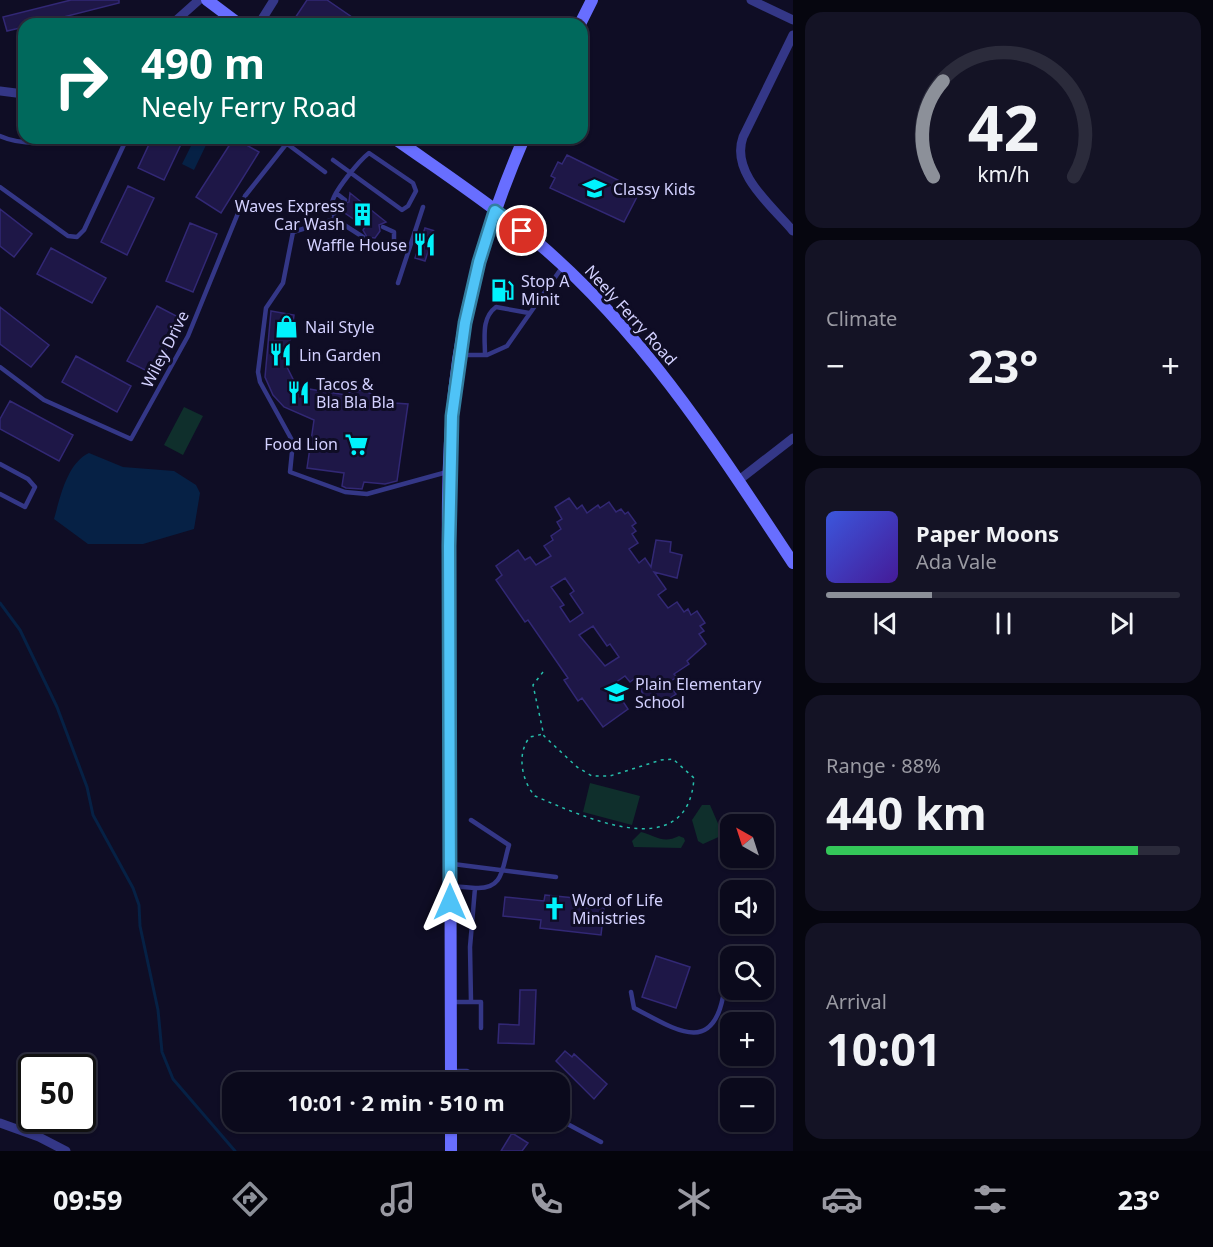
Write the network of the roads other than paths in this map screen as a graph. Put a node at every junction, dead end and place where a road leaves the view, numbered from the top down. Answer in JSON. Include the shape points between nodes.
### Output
{"nodes":[{"id":1,"x":199,"y":0,"type":"edge"},
{"id":2,"x":207,"y":0,"type":"edge"},
{"id":3,"x":274,"y":0,"type":"edge"},
{"id":4,"x":592,"y":0,"type":"edge"},
{"id":5,"x":752,"y":0,"type":"edge"},
{"id":6,"x":179,"y":18,"type":"edge"},
{"id":7,"x":231,"y":18,"type":"edge"},
{"id":8,"x":263,"y":18,"type":"edge"},
{"id":9,"x":583,"y":18,"type":"edge"},
{"id":10,"x":793,"y":20,"type":"edge"},
{"id":11,"x":793,"y":35,"type":"edge"},
{"id":12,"x":0,"y":91,"type":"edge"},
{"id":13,"x":18,"y":93,"type":"edge"},
{"id":14,"x":0,"y":136,"type":"edge"},
{"id":15,"x":18,"y":141,"type":"edge"},
{"id":16,"x":124,"y":144,"type":"edge"},
{"id":17,"x":285,"y":144,"type":"edge"},
{"id":18,"x":287,"y":144,"type":"edge"},
{"id":19,"x":402,"y":144,"type":"edge"},
{"id":20,"x":522,"y":144,"type":"edge"},
{"id":21,"x":333,"y":160,"type":"dead end"},
{"id":22,"x":325,"y":172,"type":"dead end"},
{"id":23,"x":351,"y":174,"type":"junction"},
{"id":24,"x":0,"y":186,"type":"edge"},
{"id":25,"x":336,"y":194,"type":"junction"},
{"id":26,"x":345,"y":200,"type":"dead end"},
{"id":27,"x":423,"y":207,"type":"dead end"},
{"id":28,"x":495,"y":211,"type":"junction"},
{"id":29,"x":335,"y":219,"type":"junction"},
{"id":30,"x":383,"y":226,"type":"dead end"},
{"id":31,"x":793,"y":231,"type":"edge"},
{"id":32,"x":363,"y":237,"type":"dead end"},
{"id":33,"x":370,"y":241,"type":"dead end"},
{"id":34,"x":563,"y":266,"type":"junction"},
{"id":35,"x":398,"y":283,"type":"dead end"},
{"id":36,"x":530,"y":313,"type":"junction"},
{"id":37,"x":459,"y":355,"type":"junction"},
{"id":38,"x":485,"y":355,"type":"junction"},
{"id":39,"x":0,"y":367,"type":"edge"},
{"id":40,"x":793,"y":438,"type":"edge"},
{"id":41,"x":0,"y":464,"type":"edge"},
{"id":42,"x":450,"y":471,"type":"junction"},
{"id":43,"x":739,"y":480,"type":"junction"},
{"id":44,"x":0,"y":494,"type":"edge"},
{"id":45,"x":793,"y":563,"type":"edge"},
{"id":46,"x":471,"y":820,"type":"dead end"},
{"id":47,"x":450,"y":864,"type":"junction"},
{"id":48,"x":501,"y":870,"type":"junction"},
{"id":49,"x":556,"y":877,"type":"dead end"},
{"id":50,"x":450,"y":886,"type":"junction"},
{"id":51,"x":475,"y":888,"type":"junction"},
{"id":52,"x":631,"y":992,"type":"dead end"},
{"id":53,"x":722,"y":1000,"type":"edge"},
{"id":54,"x":451,"y":1002,"type":"junction"},
{"id":55,"x":471,"y":1002,"type":"junction"},
{"id":56,"x":481,"y":1028,"type":"dead end"},
{"id":57,"x":451,"y":1072,"type":"edge"},
{"id":58,"x":0,"y":1123,"type":"edge"},
{"id":59,"x":570,"y":1125,"type":"edge"},
{"id":60,"x":451,"y":1132,"type":"edge"},
{"id":61,"x":601,"y":1142,"type":"dead end"},
{"id":62,"x":66,"y":1151,"type":"edge"},
{"id":63,"x":451,"y":1151,"type":"edge"}],
"edges":[{"from":1,"to":6,"type":"street"},
{"from":2,"to":7,"type":"main road"},
{"from":3,"to":8,"type":"street"},
{"from":4,"to":9,"type":"main road"},
{"from":5,"to":10,"type":"street"},
{"from":11,"to":31,"type":"street","via":[[743,137],[740,157],[748,177]]},
{"from":12,"to":13,"type":"street"},
{"from":14,"to":15,"type":"lane"},
{"from":16,"to":24,"type":"lane","via":[[84,230],[77,237],[68,236]]},
{"from":17,"to":39,"type":"lane","name":"Wiley Drive","via":[[244,196],[188,336],[130,439],[44,400]]},
{"from":18,"to":22,"type":"lane"},
{"from":19,"to":28,"type":"main road","name":"Neely Ferry Road"},
{"from":20,"to":28,"type":"main road"},
{"from":21,"to":23,"type":"lane"},
{"from":23,"to":23,"type":"lane","via":[[369,153],[413,183],[416,190],[402,210]]},
{"from":23,"to":25,"type":"lane"},
{"from":25,"to":26,"type":"lane"},
{"from":25,"to":29,"type":"lane","via":[[331,203]]},
{"from":27,"to":35,"type":"lane"},
{"from":28,"to":34,"type":"main road","name":"Neely Ferry Road"},
{"from":28,"to":37,"type":"main road","via":[[479,262]]},
{"from":29,"to":32,"type":"lane"},
{"from":29,"to":42,"type":"lane","via":[[293,232],[283,282],[266,308],[258,372],[293,442],[290,472],[345,492],[367,494]]},
{"from":30,"to":33,"type":"lane","via":[[394,232],[393,243],[382,249]]},
{"from":34,"to":36,"type":"lane"},
{"from":34,"to":43,"type":"main road","name":"Neely Ferry Road","via":[[681,395]]},
{"from":36,"to":38,"type":"lane","via":[[507,346]]},
{"from":36,"to":38,"type":"lane","via":[[496,307],[491,310],[485,322]]},
{"from":37,"to":38,"type":"lane"},
{"from":37,"to":42,"type":"main road"},
{"from":40,"to":43,"type":"street"},
{"from":41,"to":44,"type":"lane","via":[[35,487],[25,507]]},
{"from":42,"to":47,"type":"main road"},
{"from":43,"to":45,"type":"main road","name":"Neely Ferry Road"},
{"from":46,"to":48,"type":"lane","via":[[509,845]]},
{"from":47,"to":48,"type":"lane"},
{"from":47,"to":50,"type":"main road"},
{"from":48,"to":49,"type":"lane"},
{"from":48,"to":51,"type":"lane","via":[[498,882],[488,889]]},
{"from":50,"to":51,"type":"lane"},
{"from":50,"to":54,"type":"main road"},
{"from":51,"to":55,"type":"lane"},
{"from":52,"to":53,"type":"lane","via":[[634,1008],[696,1033],[705,1032],[719,1017]]},
{"from":54,"to":55,"type":"lane"},
{"from":54,"to":57,"type":"main road"},
{"from":55,"to":56,"type":"lane","via":[[482,1002]]},
{"from":58,"to":62,"type":"street"},
{"from":59,"to":61,"type":"lane"},
{"from":60,"to":63,"type":"main road"}]}
